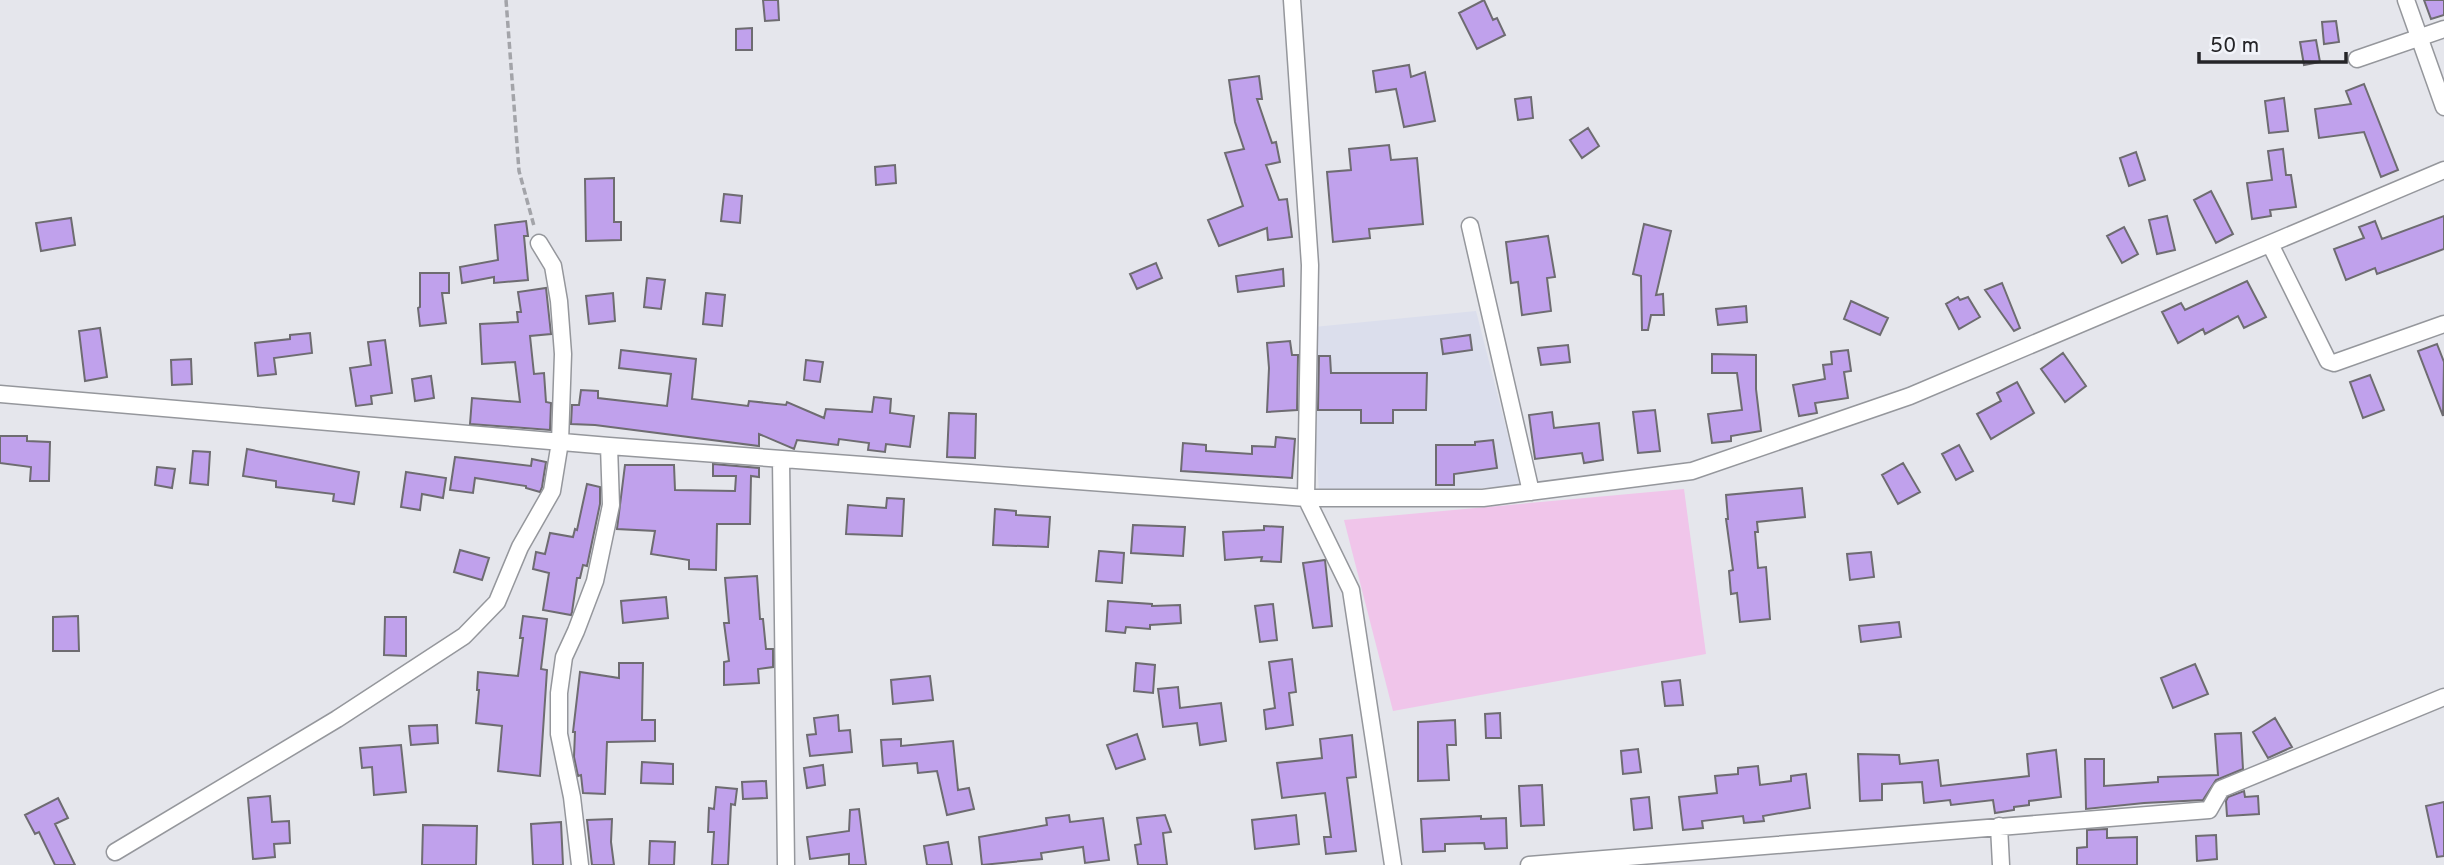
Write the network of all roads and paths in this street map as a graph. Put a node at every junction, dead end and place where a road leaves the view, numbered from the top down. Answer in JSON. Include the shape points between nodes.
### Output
{"nodes":[{"id":1,"x":506,"y":0,"type":"edge"},
{"id":2,"x":1292,"y":0,"type":"edge"},
{"id":3,"x":2406,"y":0,"type":"edge"},
{"id":4,"x":2444,"y":29,"type":"edge"},
{"id":5,"x":2419,"y":37,"type":"junction"},
{"id":6,"x":2357,"y":59,"type":"dead end"},
{"id":7,"x":2444,"y":107,"type":"edge"},
{"id":8,"x":2444,"y":170,"type":"edge"},
{"id":9,"x":1470,"y":226,"type":"dead end"},
{"id":10,"x":539,"y":243,"type":"joint"},
{"id":11,"x":2270,"y":244,"type":"junction"},
{"id":12,"x":2444,"y":324,"type":"edge"},
{"id":13,"x":0,"y":394,"type":"edge"},
{"id":14,"x":561,"y":442,"type":"junction"},
{"id":15,"x":609,"y":446,"type":"junction"},
{"id":16,"x":780,"y":459,"type":"junction"},
{"id":17,"x":1531,"y":492,"type":"junction"},
{"id":18,"x":1306,"y":498,"type":"junction"},
{"id":19,"x":2444,"y":697,"type":"edge"},
{"id":20,"x":1998,"y":826,"type":"junction"},
{"id":21,"x":115,"y":852,"type":"dead end"},
{"id":22,"x":580,"y":865,"type":"edge"},
{"id":23,"x":786,"y":865,"type":"edge"},
{"id":24,"x":1393,"y":865,"type":"edge"},
{"id":25,"x":1529,"y":865,"type":"edge"},
{"id":26,"x":2001,"y":865,"type":"edge"}],
"edges":[{"from":1,"to":10,"type":"path","via":[[519,171]]},
{"from":2,"to":18,"type":"street","via":[[1310,265]]},
{"from":3,"to":5,"type":"street"},
{"from":4,"to":5,"type":"street"},
{"from":5,"to":6,"type":"street"},
{"from":5,"to":7,"type":"street"},
{"from":8,"to":11,"type":"street"},
{"from":9,"to":17,"type":"street"},
{"from":10,"to":14,"type":"street","via":[[552,265],[559,301]]},
{"from":11,"to":12,"type":"street","via":[[2328,361],[2341,362]]},
{"from":11,"to":17,"type":"street","via":[[1910,396],[1692,471]]},
{"from":13,"to":14,"type":"street"},
{"from":14,"to":15,"type":"street"},
{"from":14,"to":21,"type":"street","via":[[552,491],[496,602],[464,636]]},
{"from":15,"to":16,"type":"street"},
{"from":15,"to":22,"type":"street","via":[[611,505],[595,581],[564,657],[559,693],[559,734]]},
{"from":16,"to":18,"type":"street"},
{"from":16,"to":23,"type":"street"},
{"from":17,"to":18,"type":"street","via":[[1483,498]]},
{"from":18,"to":24,"type":"street","via":[[1351,590]]},
{"from":19,"to":20,"type":"street","via":[[2221,789],[2209,810]]},
{"from":20,"to":25,"type":"street"},
{"from":20,"to":26,"type":"street"}]}
